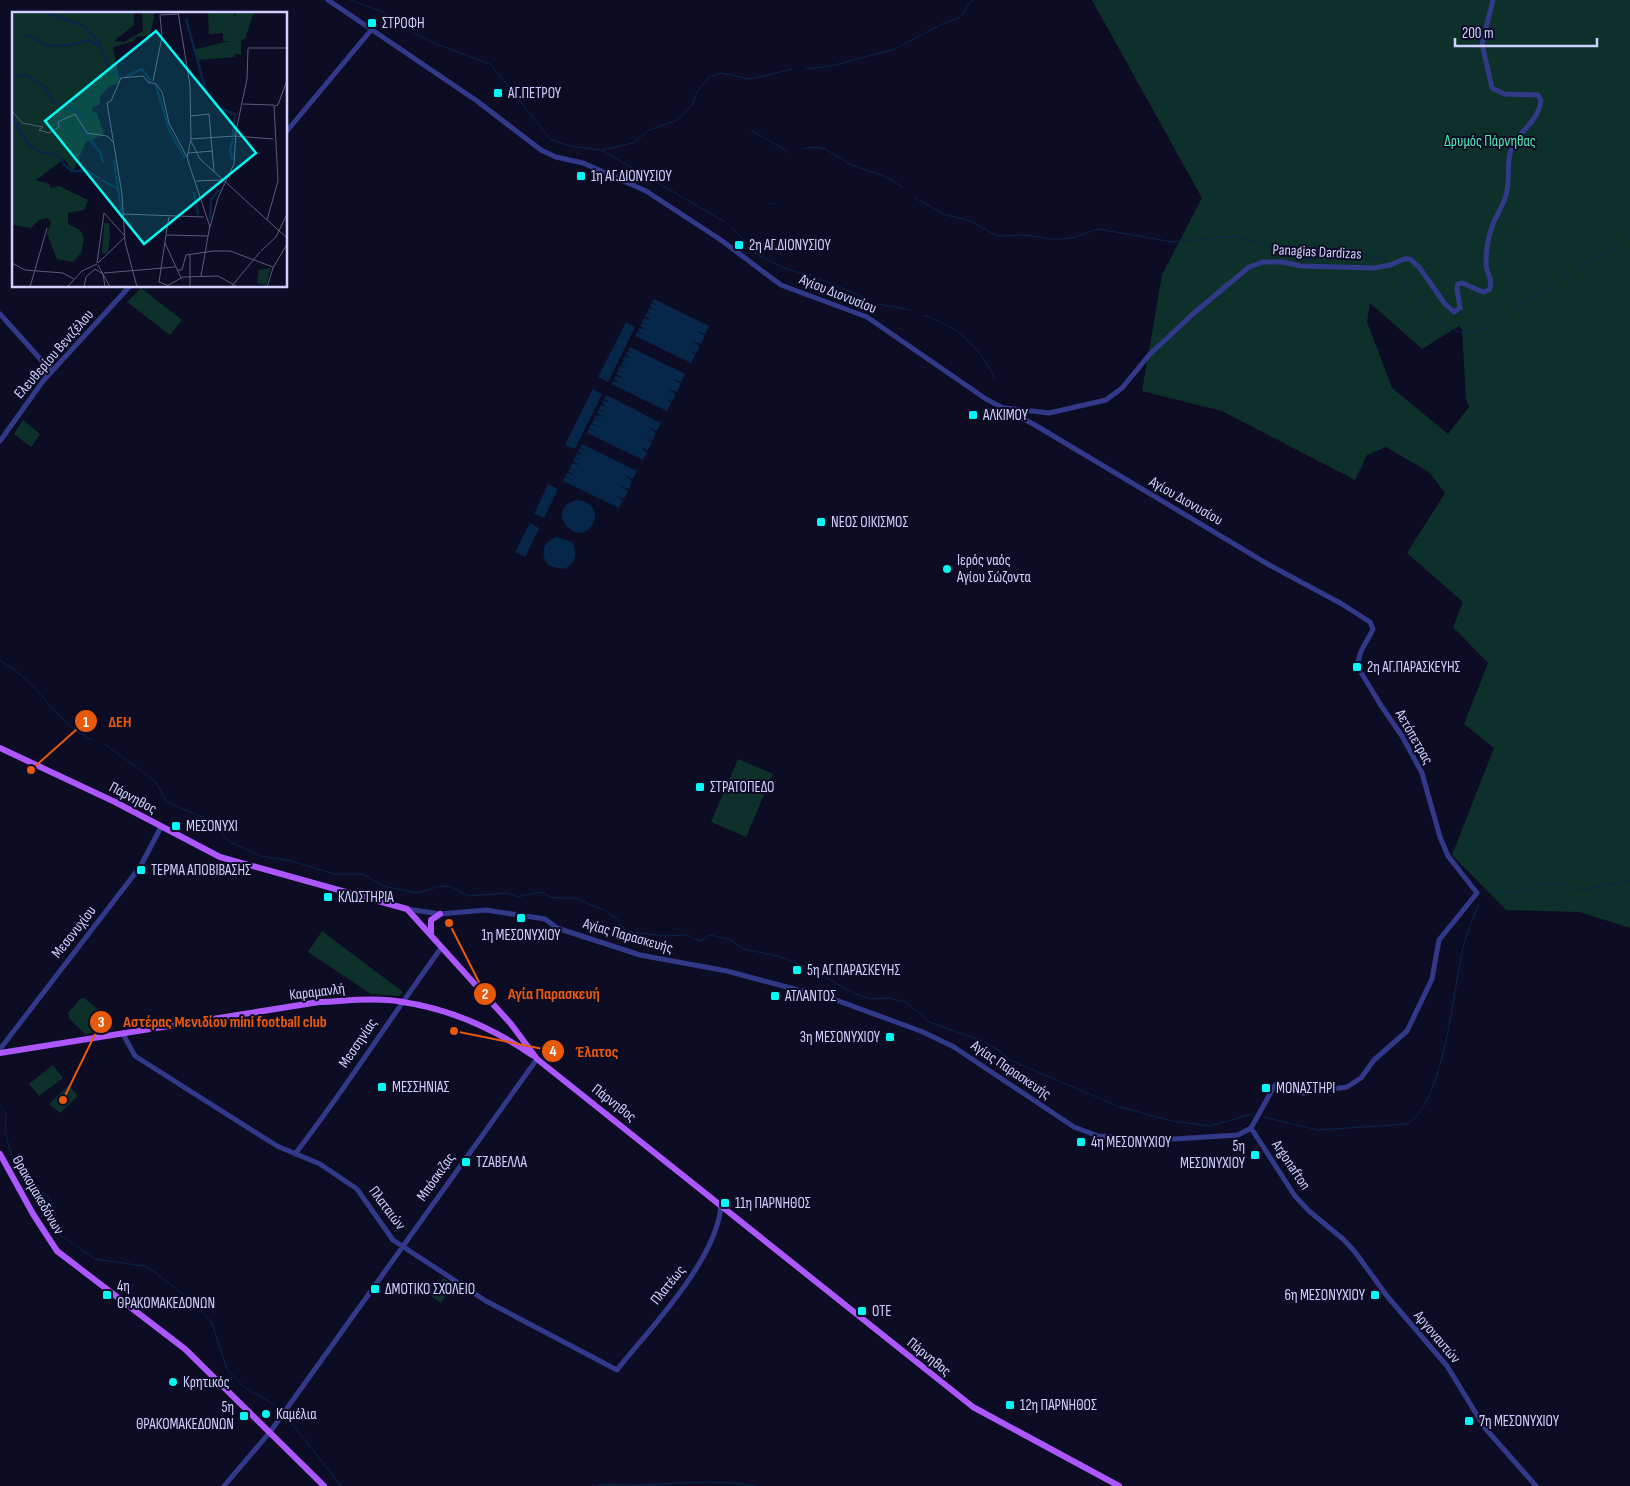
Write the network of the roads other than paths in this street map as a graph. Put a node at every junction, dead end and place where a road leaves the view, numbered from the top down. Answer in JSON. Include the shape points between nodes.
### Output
{"nodes":[{"id":1,"x":328,"y":0,"type":"edge"},
{"id":2,"x":1493,"y":0,"type":"edge"},
{"id":3,"x":372,"y":29,"type":"junction"},
{"id":4,"x":288,"y":130,"type":"edge"},
{"id":5,"x":128,"y":288,"type":"edge"},
{"id":6,"x":0,"y":314,"type":"edge"},
{"id":7,"x":51,"y":371,"type":"junction"},
{"id":8,"x":1002,"y":408,"type":"junction"},
{"id":9,"x":1036,"y":413,"type":"junction"},
{"id":10,"x":1035,"y":425,"type":"junction"},
{"id":11,"x":0,"y":441,"type":"edge"},
{"id":12,"x":1370,"y":622,"type":"joint"},
{"id":13,"x":0,"y":748,"type":"edge"},
{"id":14,"x":161,"y":827,"type":"junction"},
{"id":15,"x":408,"y":909,"type":"junction"},
{"id":16,"x":440,"y":914,"type":"junction"},
{"id":17,"x":431,"y":935,"type":"junction"},
{"id":18,"x":442,"y":947,"type":"junction"},
{"id":19,"x":402,"y":1001,"type":"junction"},
{"id":20,"x":123,"y":1034,"type":"junction"},
{"id":21,"x":0,"y":1049,"type":"edge"},
{"id":22,"x":0,"y":1053,"type":"edge"},
{"id":23,"x":537,"y":1059,"type":"junction"},
{"id":24,"x":1251,"y":1128,"type":"junction"},
{"id":25,"x":0,"y":1154,"type":"edge"},
{"id":26,"x":295,"y":1154,"type":"junction"},
{"id":27,"x":721,"y":1206,"type":"junction"},
{"id":28,"x":1312,"y":1214,"type":"joint"},
{"id":29,"x":403,"y":1246,"type":"junction"},
{"id":30,"x":617,"y":1370,"type":"joint"},
{"id":31,"x":270,"y":1432,"type":"junction"},
{"id":32,"x":1535,"y":1485,"type":"edge"},
{"id":33,"x":224,"y":1486,"type":"edge"},
{"id":34,"x":324,"y":1486,"type":"edge"},
{"id":35,"x":1119,"y":1486,"type":"edge"}],
"edges":[{"from":1,"to":3,"type":"street","name":"Αγίου Διονυσίου"},
{"from":2,"to":9,"type":"street","name":"Panagias Dardizas","via":[[1482,44],[1492,88],[1505,94],[1538,96],[1541,100],[1535,116],[1510,154],[1506,197],[1491,230],[1486,255],[1492,284],[1489,290],[1483,292],[1458,284],[1460,308],[1454,312],[1410,259],[1374,268],[1301,266],[1274,261],[1256,263],[1194,313],[1110,398],[1062,412]]},
{"from":3,"to":4,"type":"street"},
{"from":3,"to":8,"type":"street","name":"Αγίου Διονυσίου","via":[[477,101],[541,150],[583,163],[646,191],[722,240],[781,285],[867,316]]},
{"from":5,"to":7,"type":"street","name":"Ελευθερίου Βενιζέλου"},
{"from":6,"to":7,"type":"street"},
{"from":7,"to":11,"type":"street","name":"Ελευθερίου Βενιζέλου"},
{"from":8,"to":9,"type":"street","name":"Panagias Dardizas"},
{"from":8,"to":10,"type":"street","name":"Αγίου Διονυσίου"},
{"from":9,"to":10,"type":"street"},
{"from":10,"to":12,"type":"street","name":"Αγίου Διονυσίου"},
{"from":12,"to":24,"type":"street","name":"Αετόπετρας","via":[[1373,629],[1360,655],[1359,668],[1422,773],[1448,856],[1477,893],[1439,940],[1432,979],[1415,1017],[1398,1041],[1374,1060],[1351,1086],[1303,1093],[1275,1085]]},
{"from":13,"to":14,"type":"main road","name":"Πάρνηθος"},
{"from":14,"to":15,"type":"main road","name":"Πάρνηθος","via":[[245,866]]},
{"from":14,"to":21,"type":"street","name":"Μεσονυχίου","via":[[140,867]]},
{"from":15,"to":16,"type":"street","name":"Αγίας Παρασκευής"},
{"from":15,"to":17,"type":"main road","name":"Πάρνηθος"},
{"from":16,"to":17,"type":"main road","via":[[431,920]]},
{"from":16,"to":24,"type":"street","name":"Αγίας Παρασκευής","via":[[486,910],[545,919],[557,928],[640,955],[726,971],[836,1000],[954,1047],[1074,1126],[1098,1136],[1205,1138],[1238,1135]]},
{"from":17,"to":18,"type":"main road","name":"Πάρνηθος"},
{"from":18,"to":19,"type":"street","name":"Μεσσηνίας"},
{"from":18,"to":23,"type":"main road","name":"Πάρνηθος"},
{"from":19,"to":20,"type":"main road","name":"Καραμανλή","via":[[319,1002]]},
{"from":19,"to":23,"type":"main road","name":"Καραμανλή","via":[[476,1024],[516,1044]]},
{"from":19,"to":26,"type":"street","name":"Μεσσηνίας","via":[[337,1099]]},
{"from":20,"to":22,"type":"main road","name":"Καραμανλή"},
{"from":20,"to":26,"type":"street","name":"Πλαταιών","via":[[135,1056],[277,1146]]},
{"from":23,"to":27,"type":"main road","name":"Πάρνηθος"},
{"from":23,"to":29,"type":"street","name":"Μπόσκιζας"},
{"from":24,"to":28,"type":"street","name":"Argonafton","via":[[1295,1196]]},
{"from":25,"to":31,"type":"main road","name":"Θρακομακεδόνων","via":[[57,1251],[185,1349]]},
{"from":26,"to":29,"type":"street","name":"Πλαταιών","via":[[320,1164],[357,1190],[393,1240]]},
{"from":27,"to":30,"type":"street","name":"Πλατέως","via":[[701,1263]]},
{"from":27,"to":35,"type":"main road","name":"Πάρνηθος","via":[[973,1407]]},
{"from":28,"to":32,"type":"street","name":"Αργοναυτών","via":[[1355,1252],[1387,1296],[1447,1366],[1485,1428]]},
{"from":29,"to":30,"type":"street","name":"Πλαταιών","via":[[486,1301]]},
{"from":29,"to":31,"type":"street","name":"Μπόσκιζας"},
{"from":31,"to":33,"type":"street","name":"Μπόσκιζας"},
{"from":31,"to":34,"type":"main road","name":"Θρακομακεδόνων"}]}
